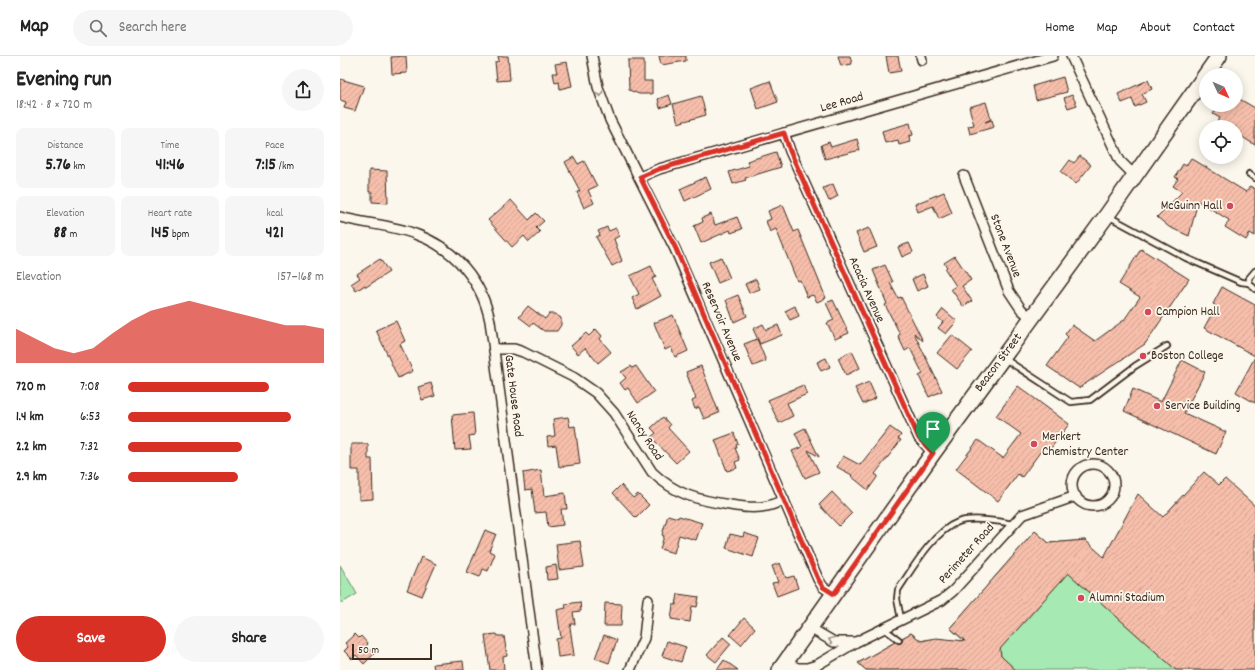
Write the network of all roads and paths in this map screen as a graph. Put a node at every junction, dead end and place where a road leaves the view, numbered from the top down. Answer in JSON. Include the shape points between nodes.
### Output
{"nodes":[{"id":1,"x":592,"y":56,"type":"edge"},
{"id":2,"x":1053,"y":56,"type":"edge"},
{"id":3,"x":1071,"y":56,"type":"edge"},
{"id":4,"x":1218,"y":56,"type":"edge"},
{"id":5,"x":784,"y":133,"type":"junction"},
{"id":6,"x":1249,"y":174,"type":"dead end"},
{"id":7,"x":1134,"y":175,"type":"junction"},
{"id":8,"x":964,"y":176,"type":"dead end"},
{"id":9,"x":640,"y":177,"type":"junction"},
{"id":10,"x":1255,"y":178,"type":"edge"},
{"id":11,"x":1107,"y":215,"type":"junction"},
{"id":12,"x":340,"y":217,"type":"edge"},
{"id":13,"x":1255,"y":271,"type":"edge"},
{"id":14,"x":1249,"y":283,"type":"junction"},
{"id":15,"x":1255,"y":289,"type":"edge"},
{"id":16,"x":1032,"y":319,"type":"junction"},
{"id":17,"x":1168,"y":346,"type":"dead end"},
{"id":18,"x":494,"y":349,"type":"junction"},
{"id":19,"x":1004,"y":358,"type":"junction"},
{"id":20,"x":933,"y":453,"type":"junction"},
{"id":21,"x":1076,"y":496,"type":"junction"},
{"id":22,"x":784,"y":500,"type":"junction"},
{"id":23,"x":1012,"y":524,"type":"junction"},
{"id":24,"x":834,"y":594,"type":"junction"},
{"id":25,"x":648,"y":600,"type":"dead end"},
{"id":26,"x":901,"y":619,"type":"junction"},
{"id":27,"x":810,"y":628,"type":"junction"},
{"id":28,"x":883,"y":628,"type":"junction"},
{"id":29,"x":899,"y":640,"type":"dead end"},
{"id":30,"x":856,"y":642,"type":"junction"},
{"id":31,"x":782,"y":666,"type":"edge"},
{"id":32,"x":537,"y":670,"type":"edge"},
{"id":33,"x":630,"y":670,"type":"edge"}],
"edges":[{"from":1,"to":9,"type":"street","name":"Reservoir Avenue","one_way":true,"via":[[602,102]]},
{"from":2,"to":5,"type":"street","name":"Lee Road"},
{"from":3,"to":7,"type":"street","via":[[1120,161]]},
{"from":4,"to":7,"type":"main road","name":"Beacon Street"},
{"from":5,"to":9,"type":"street","name":"Lee Road","via":[[659,169]]},
{"from":5,"to":20,"type":"street","name":"Acacia Avenue","via":[[919,438]]},
{"from":6,"to":10,"type":"lane"},
{"from":7,"to":11,"type":"main road","name":"Beacon Street"},
{"from":8,"to":16,"type":"street","name":"Stone Avenue","via":[[1009,291],[1021,309]]},
{"from":9,"to":22,"type":"street","name":"Reservoir Avenue","via":[[676,249]]},
{"from":11,"to":14,"type":"lane","via":[[1186,258]]},
{"from":11,"to":16,"type":"main road","name":"Beacon Street"},
{"from":12,"to":18,"type":"street","name":"Gate House Road","via":[[415,234],[436,244],[456,259],[472,276],[484,299]]},
{"from":13,"to":14,"type":"lane","via":[[1251,274]]},
{"from":14,"to":15,"type":"lane"},
{"from":16,"to":19,"type":"main road","name":"Beacon Street"},
{"from":17,"to":19,"type":"lane","via":[[1135,366],[1090,400],[1071,402]]},
{"from":18,"to":22,"type":"street","name":"Nancy Road","via":[[514,349],[523,352],[585,384],[609,407],[652,472],[681,493],[702,501],[745,508],[766,507]]},
{"from":18,"to":32,"type":"street","name":"Gate House Road"},
{"from":19,"to":20,"type":"main road","name":"Beacon Street"},
{"from":20,"to":24,"type":"main road","name":"Beacon Street"},
{"from":21,"to":21,"type":"street","via":[[1086,505],[1093,506],[1106,502],[1114,485],[1110,472],[1098,465],[1079,470],[1073,483]]},
{"from":21,"to":23,"type":"street","name":"Perimeter Road","via":[[1030,511]]},
{"from":22,"to":24,"type":"street","name":"Reservoir Avenue","via":[[818,579],[823,587]]},
{"from":23,"to":26,"type":"street","name":"Perimeter Road","via":[[953,591],[942,600]]},
{"from":23,"to":26,"type":"lane","via":[[998,520],[959,521],[943,530],[898,590]]},
{"from":24,"to":27,"type":"main road","name":"Beacon Street"},
{"from":25,"to":33,"type":"street","via":[[644,638]]},
{"from":26,"to":28,"type":"street","name":"Perimeter Road"},
{"from":30,"to":27,"type":"street","name":"Perimeter Road","one_way":true,"via":[[834,642]]},
{"from":27,"to":31,"type":"main road","name":"Beacon Street"},
{"from":28,"to":29,"type":"lane"},
{"from":28,"to":30,"type":"street","name":"Perimeter Road"},
{"from":30,"to":31,"type":"street","name":"Perimeter Road","via":[[807,668]]}]}
